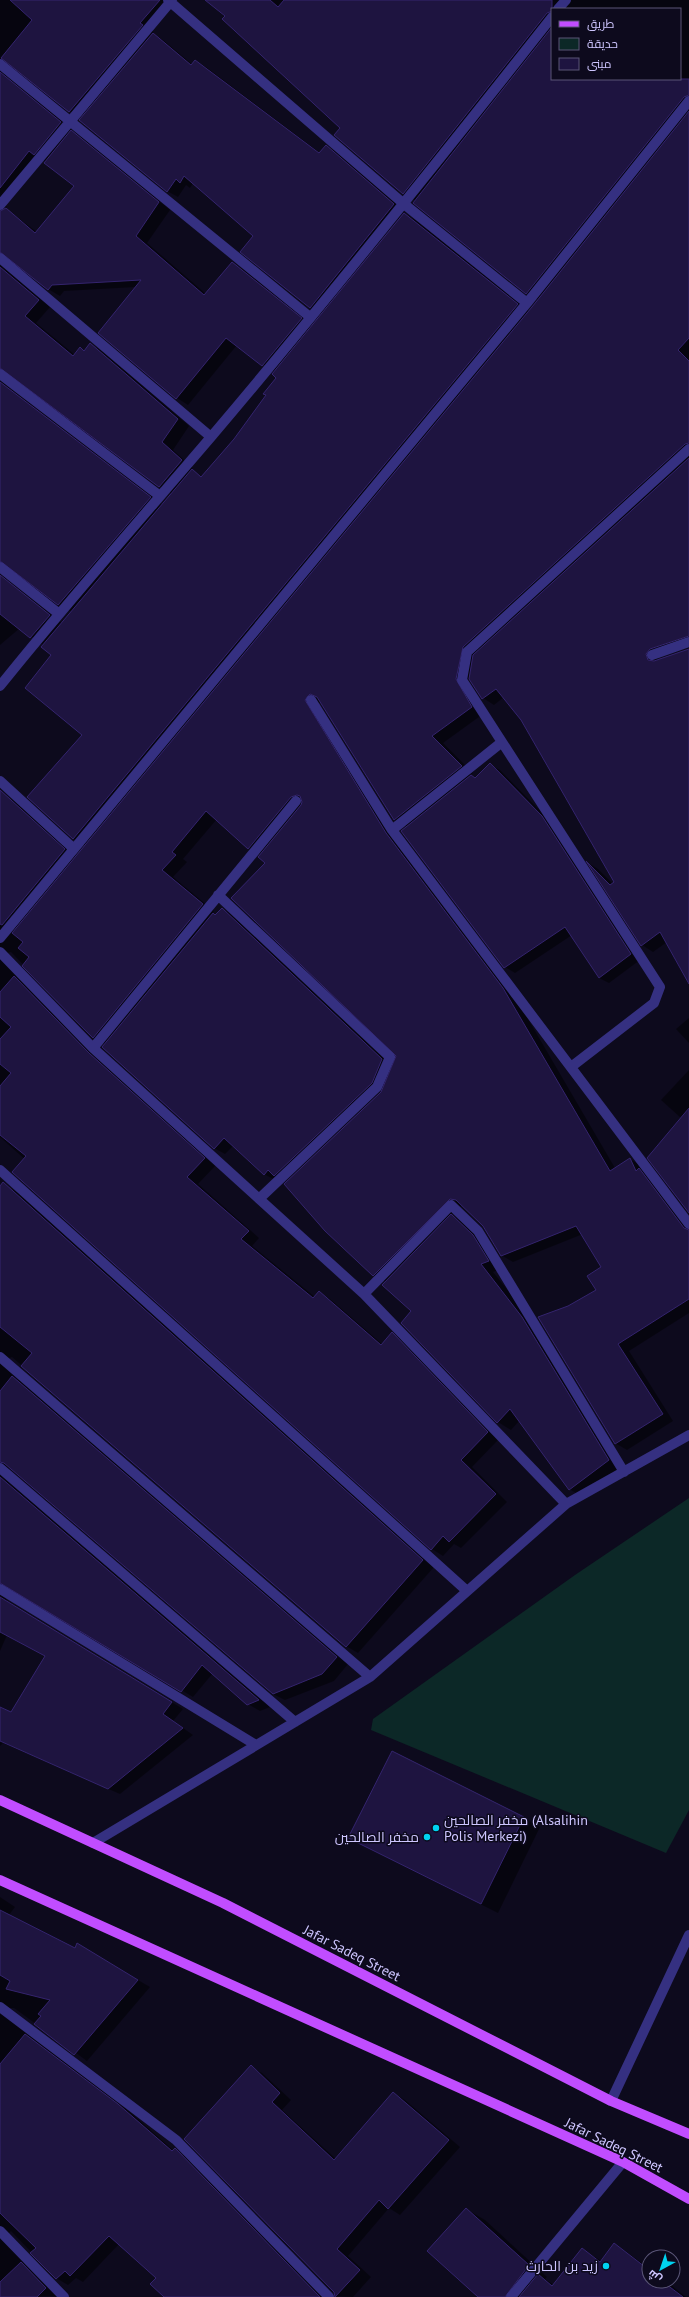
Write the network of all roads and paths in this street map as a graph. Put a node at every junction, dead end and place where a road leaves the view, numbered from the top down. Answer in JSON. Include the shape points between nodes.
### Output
{"nodes":[{"id":1,"x":566,"y":0,"type":"edge"},
{"id":2,"x":170,"y":1,"type":"edge"},
{"id":3,"x":559,"y":8,"type":"edge"},
{"id":4,"x":551,"y":18,"type":"edge"},
{"id":5,"x":0,"y":64,"type":"edge"},
{"id":6,"x":689,"y":101,"type":"edge"},
{"id":7,"x":70,"y":122,"type":"junction"},
{"id":8,"x":404,"y":204,"type":"junction"},
{"id":9,"x":0,"y":205,"type":"edge"},
{"id":10,"x":0,"y":258,"type":"edge"},
{"id":11,"x":527,"y":303,"type":"junction"},
{"id":12,"x":310,"y":317,"type":"junction"},
{"id":13,"x":0,"y":374,"type":"edge"},
{"id":14,"x":211,"y":437,"type":"junction"},
{"id":15,"x":689,"y":448,"type":"edge"},
{"id":16,"x":160,"y":496,"type":"junction"},
{"id":17,"x":0,"y":567,"type":"edge"},
{"id":18,"x":58,"y":613,"type":"junction"},
{"id":19,"x":689,"y":642,"type":"edge"},
{"id":20,"x":652,"y":655,"type":"dead end"},
{"id":21,"x":0,"y":686,"type":"edge"},
{"id":22,"x":311,"y":700,"type":"dead end"},
{"id":23,"x":502,"y":742,"type":"junction"},
{"id":24,"x":0,"y":782,"type":"edge"},
{"id":25,"x":296,"y":801,"type":"dead end"},
{"id":26,"x":392,"y":830,"type":"junction"},
{"id":27,"x":73,"y":848,"type":"junction"},
{"id":28,"x":218,"y":895,"type":"junction"},
{"id":29,"x":0,"y":938,"type":"edge"},
{"id":30,"x":0,"y":952,"type":"edge"},
{"id":31,"x":93,"y":1048,"type":"junction"},
{"id":32,"x":571,"y":1067,"type":"junction"},
{"id":33,"x":0,"y":1170,"type":"edge"},
{"id":34,"x":260,"y":1198,"type":"junction"},
{"id":35,"x":689,"y":1224,"type":"edge"},
{"id":36,"x":364,"y":1294,"type":"junction"},
{"id":37,"x":0,"y":1357,"type":"edge"},
{"id":38,"x":689,"y":1435,"type":"edge"},
{"id":39,"x":0,"y":1468,"type":"edge"},
{"id":40,"x":624,"y":1472,"type":"junction"},
{"id":41,"x":566,"y":1504,"type":"junction"},
{"id":42,"x":0,"y":1590,"type":"edge"},
{"id":43,"x":467,"y":1591,"type":"junction"},
{"id":44,"x":370,"y":1677,"type":"junction"},
{"id":45,"x":295,"y":1722,"type":"junction"},
{"id":46,"x":256,"y":1745,"type":"junction"},
{"id":47,"x":0,"y":1800,"type":"edge"},
{"id":48,"x":93,"y":1843,"type":"junction"},
{"id":49,"x":0,"y":1880,"type":"edge"},
{"id":50,"x":689,"y":1935,"type":"edge"},
{"id":51,"x":0,"y":2007,"type":"edge"},
{"id":52,"x":611,"y":2101,"type":"junction"},
{"id":53,"x":689,"y":2134,"type":"edge"},
{"id":54,"x":623,"y":2162,"type":"junction"},
{"id":55,"x":689,"y":2199,"type":"edge"},
{"id":56,"x":0,"y":2231,"type":"edge"},
{"id":57,"x":64,"y":2297,"type":"edge"},
{"id":58,"x":329,"y":2297,"type":"edge"},
{"id":59,"x":511,"y":2297,"type":"edge"}],
"edges":[{"from":1,"to":3,"type":"street"},
{"from":2,"to":7,"type":"street"},
{"from":2,"to":8,"type":"street"},
{"from":4,"to":8,"type":"street"},
{"from":5,"to":7,"type":"street"},
{"from":6,"to":11,"type":"street"},
{"from":7,"to":9,"type":"street"},
{"from":7,"to":12,"type":"street"},
{"from":8,"to":11,"type":"street"},
{"from":8,"to":12,"type":"street"},
{"from":10,"to":14,"type":"street"},
{"from":11,"to":27,"type":"street"},
{"from":12,"to":14,"type":"street"},
{"from":13,"to":16,"type":"street"},
{"from":14,"to":16,"type":"street"},
{"from":15,"to":23,"type":"street","via":[[468,652],[462,680]]},
{"from":16,"to":18,"type":"street"},
{"from":17,"to":18,"type":"street"},
{"from":18,"to":21,"type":"street"},
{"from":19,"to":20,"type":"street"},
{"from":22,"to":26,"type":"street"},
{"from":23,"to":26,"type":"street"},
{"from":23,"to":32,"type":"street","via":[[660,987],[654,1003]]},
{"from":24,"to":27,"type":"street"},
{"from":25,"to":28,"type":"street"},
{"from":26,"to":32,"type":"street"},
{"from":27,"to":29,"type":"street"},
{"from":28,"to":31,"type":"street"},
{"from":28,"to":34,"type":"street","via":[[390,1057],[377,1087]]},
{"from":30,"to":31,"type":"street"},
{"from":31,"to":34,"type":"street"},
{"from":32,"to":35,"type":"street"},
{"from":33,"to":43,"type":"street"},
{"from":34,"to":36,"type":"street"},
{"from":36,"to":40,"type":"street","via":[[451,1205],[478,1230]]},
{"from":36,"to":41,"type":"street"},
{"from":37,"to":44,"type":"street"},
{"from":38,"to":40,"type":"street"},
{"from":39,"to":45,"type":"street"},
{"from":40,"to":41,"type":"street"},
{"from":41,"to":43,"type":"street"},
{"from":42,"to":46,"type":"street"},
{"from":43,"to":44,"type":"street"},
{"from":44,"to":45,"type":"street"},
{"from":45,"to":46,"type":"street"},
{"from":46,"to":48,"type":"street"},
{"from":47,"to":48,"type":"main road","name":"Jafar Sadeq Street"},
{"from":48,"to":52,"type":"main road","name":"Jafar Sadeq Street","via":[[223,1903]]},
{"from":49,"to":54,"type":"main road","name":"Jafar Sadeq Street"},
{"from":50,"to":52,"type":"street"},
{"from":51,"to":58,"type":"street","via":[[176,2140]]},
{"from":52,"to":53,"type":"main road","name":"Jafar Sadeq Street"},
{"from":54,"to":55,"type":"main road","name":"Jafar Sadeq Street"},
{"from":54,"to":59,"type":"street"},
{"from":56,"to":57,"type":"street"}]}
